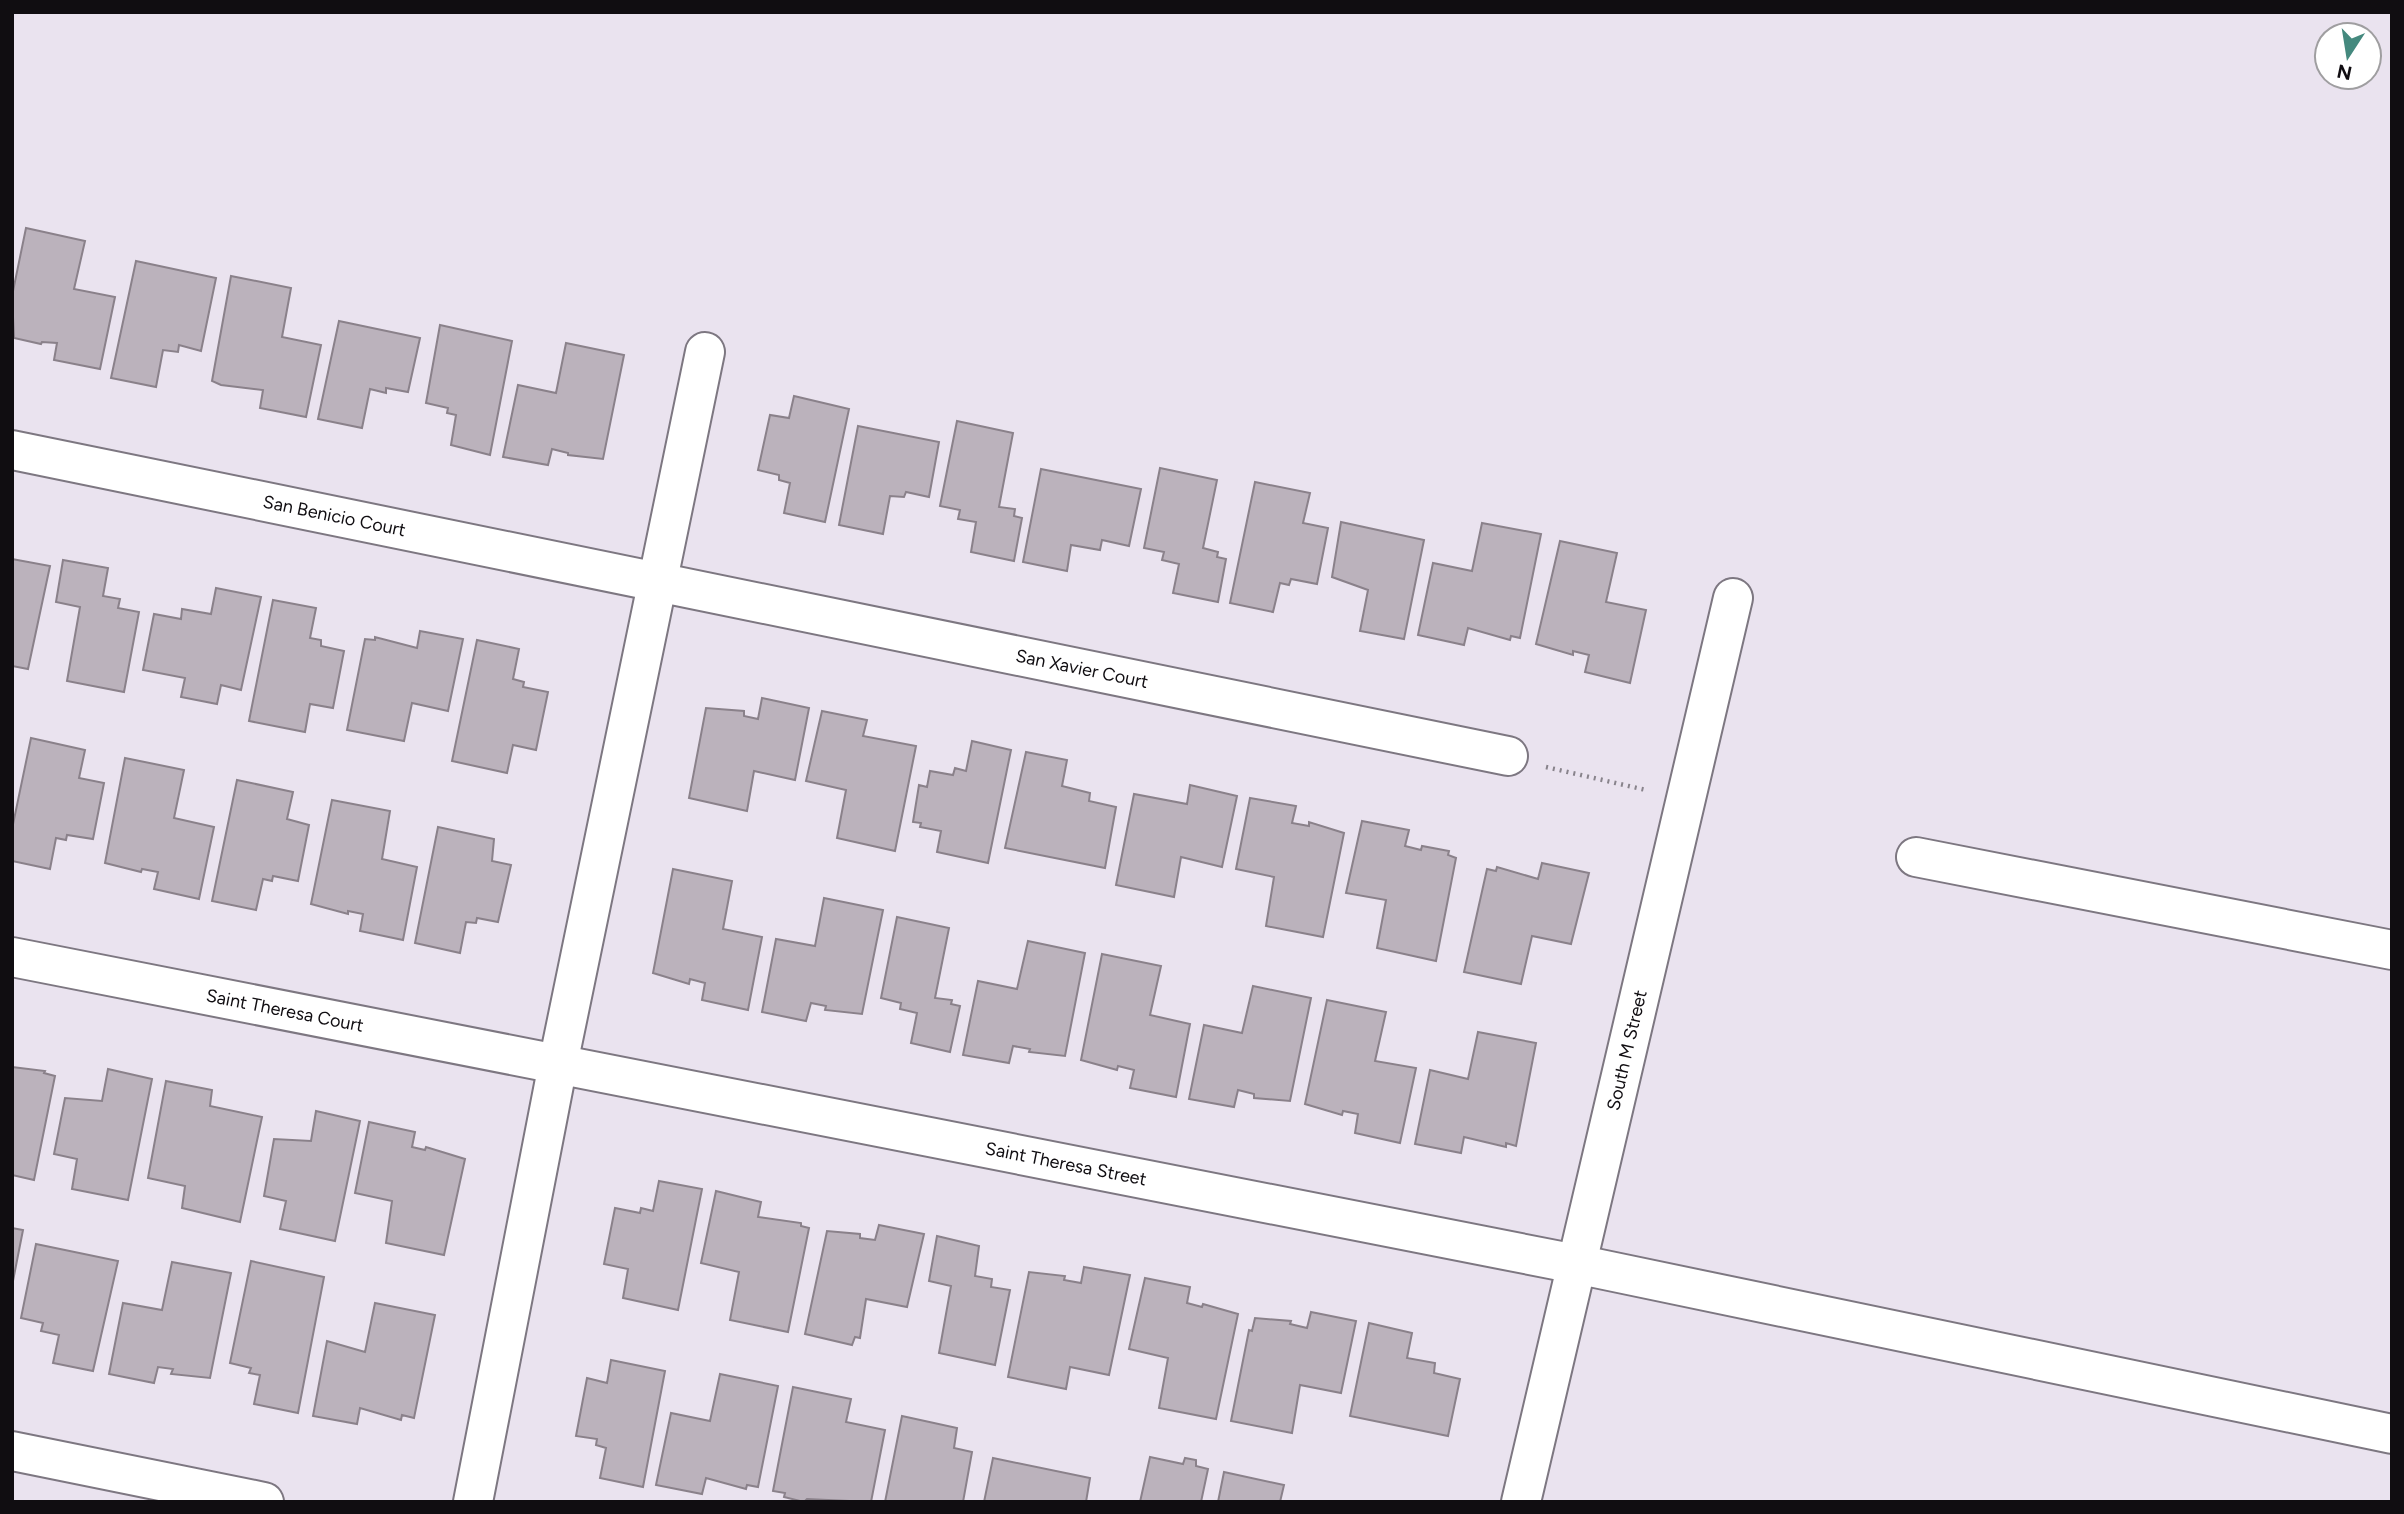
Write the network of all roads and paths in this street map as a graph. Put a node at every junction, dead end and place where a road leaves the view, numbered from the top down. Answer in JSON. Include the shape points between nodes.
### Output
{"nodes":[{"id":1,"x":705,"y":352,"type":"dead end"},
{"id":2,"x":12,"y":450,"type":"edge"},
{"id":3,"x":657,"y":582,"type":"junction"},
{"id":4,"x":1733,"y":598,"type":"dead end"},
{"id":5,"x":1508,"y":756,"type":"joint"},
{"id":6,"x":1686,"y":798,"type":"junction"},
{"id":7,"x":1916,"y":857,"type":"dead end"},
{"id":8,"x":2392,"y":950,"type":"edge"},
{"id":9,"x":12,"y":957,"type":"edge"},
{"id":10,"x":558,"y":1064,"type":"junction"},
{"id":11,"x":1576,"y":1264,"type":"junction"},
{"id":12,"x":2392,"y":1434,"type":"edge"},
{"id":13,"x":12,"y":1451,"type":"edge"},
{"id":14,"x":264,"y":1502,"type":"edge"},
{"id":15,"x":473,"y":1502,"type":"edge"},
{"id":16,"x":1521,"y":1502,"type":"edge"}],
"edges":[{"from":1,"to":3,"type":"street"},
{"from":2,"to":3,"type":"street","name":"San Benicio Court"},
{"from":3,"to":5,"type":"street","name":"San Xavier Court"},
{"from":3,"to":10,"type":"street"},
{"from":4,"to":6,"type":"street","name":"South M Street"},
{"from":5,"to":6,"type":"path","via":[[1592,780]]},
{"from":6,"to":11,"type":"street","name":"South M Street"},
{"from":7,"to":8,"type":"street"},
{"from":9,"to":10,"type":"street","name":"Saint Theresa Court"},
{"from":10,"to":11,"type":"street","name":"Saint Theresa Street"},
{"from":10,"to":15,"type":"street"},
{"from":11,"to":12,"type":"street","name":"Saint Theresa Street"},
{"from":11,"to":16,"type":"street","name":"South M Street"},
{"from":13,"to":14,"type":"street"}]}
